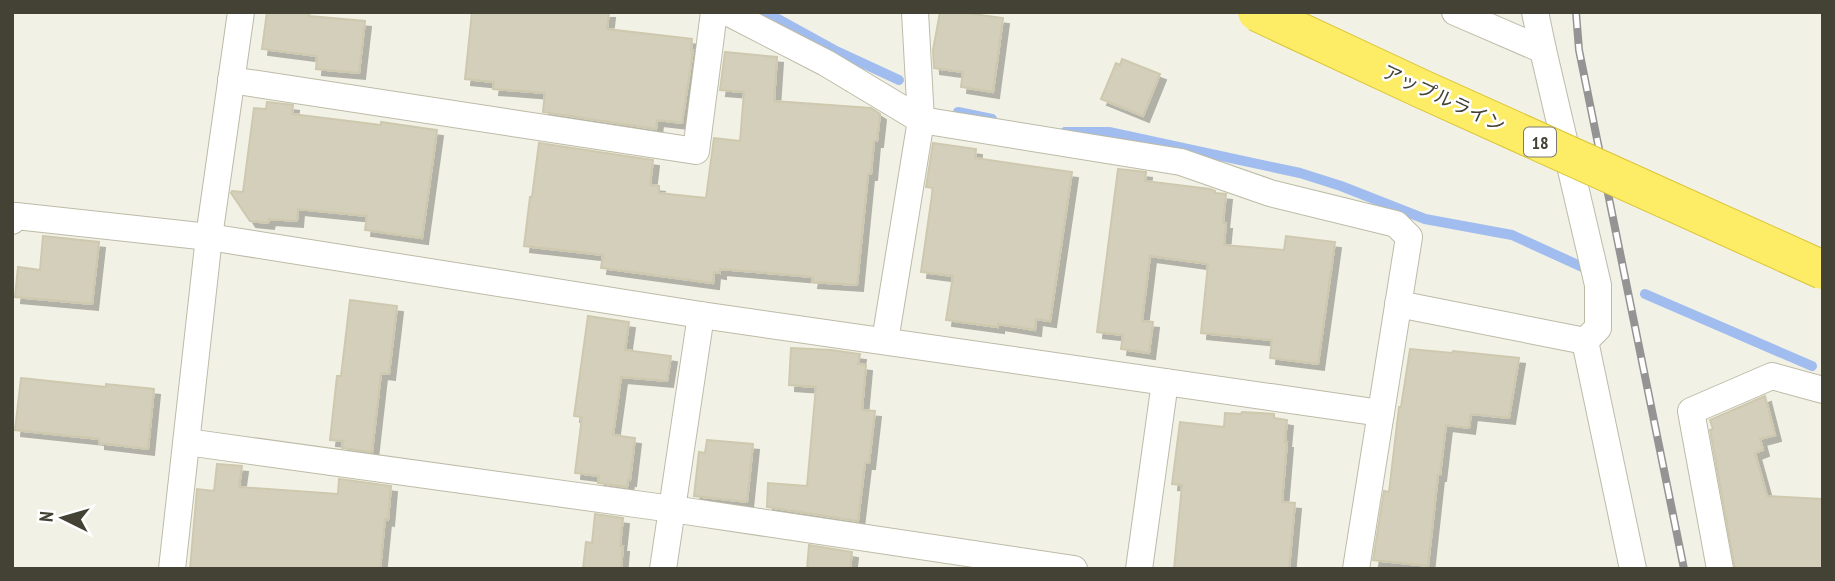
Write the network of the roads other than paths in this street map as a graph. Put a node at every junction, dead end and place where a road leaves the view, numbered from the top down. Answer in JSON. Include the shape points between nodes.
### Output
{"nodes":[{"id":1,"x":241,"y":12,"type":"edge"},
{"id":2,"x":714,"y":12,"type":"edge"},
{"id":3,"x":727,"y":12,"type":"edge"},
{"id":4,"x":915,"y":12,"type":"edge"},
{"id":5,"x":1257,"y":12,"type":"edge"},
{"id":6,"x":1455,"y":12,"type":"edge"},
{"id":7,"x":1535,"y":12,"type":"edge"},
{"id":8,"x":1543,"y":50,"type":"junction"},
{"id":9,"x":231,"y":80,"type":"junction"},
{"id":10,"x":921,"y":120,"type":"junction"},
{"id":11,"x":12,"y":222,"type":"edge"},
{"id":12,"x":209,"y":237,"type":"junction"},
{"id":13,"x":1823,"y":270,"type":"edge"},
{"id":14,"x":1398,"y":304,"type":"junction"},
{"id":15,"x":701,"y":315,"type":"junction"},
{"id":16,"x":886,"y":341,"type":"junction"},
{"id":17,"x":1585,"y":341,"type":"junction"},
{"id":18,"x":1165,"y":382,"type":"junction"},
{"id":19,"x":1823,"y":390,"type":"edge"},
{"id":20,"x":1381,"y":413,"type":"junction"},
{"id":21,"x":187,"y":442,"type":"junction"},
{"id":22,"x":672,"y":509,"type":"junction"},
{"id":23,"x":172,"y":569,"type":"edge"},
{"id":24,"x":663,"y":569,"type":"edge"},
{"id":25,"x":1074,"y":569,"type":"edge"},
{"id":26,"x":1139,"y":569,"type":"edge"},
{"id":27,"x":1356,"y":569,"type":"edge"},
{"id":28,"x":1633,"y":569,"type":"edge"},
{"id":29,"x":1720,"y":569,"type":"edge"}],
"edges":[{"from":1,"to":9,"type":"street"},
{"from":2,"to":9,"type":"street","via":[[696,150]]},
{"from":3,"to":10,"type":"street"},
{"from":4,"to":10,"type":"street"},
{"from":5,"to":13,"type":"highway","name":"アップルライン","number":"18","bridge":true},
{"from":6,"to":8,"type":"street"},
{"from":7,"to":8,"type":"street"},
{"from":8,"to":17,"type":"street","via":[[1598,285],[1598,328]]},
{"from":9,"to":12,"type":"street"},
{"from":10,"to":14,"type":"street","via":[[1181,162],[1270,192],[1396,224],[1409,237]]},
{"from":10,"to":16,"type":"street"},
{"from":11,"to":12,"type":"street","via":[[16,216]]},
{"from":12,"to":15,"type":"street"},
{"from":12,"to":21,"type":"street"},
{"from":14,"to":17,"type":"street"},
{"from":14,"to":20,"type":"street"},
{"from":15,"to":16,"type":"street"},
{"from":15,"to":22,"type":"street"},
{"from":16,"to":18,"type":"street"},
{"from":17,"to":28,"type":"street"},
{"from":18,"to":20,"type":"street"},
{"from":18,"to":26,"type":"street"},
{"from":19,"to":29,"type":"street","via":[[1772,376],[1691,411]]},
{"from":20,"to":27,"type":"street"},
{"from":21,"to":22,"type":"street"},
{"from":21,"to":23,"type":"street"},
{"from":22,"to":24,"type":"street"},
{"from":22,"to":25,"type":"street"}]}
